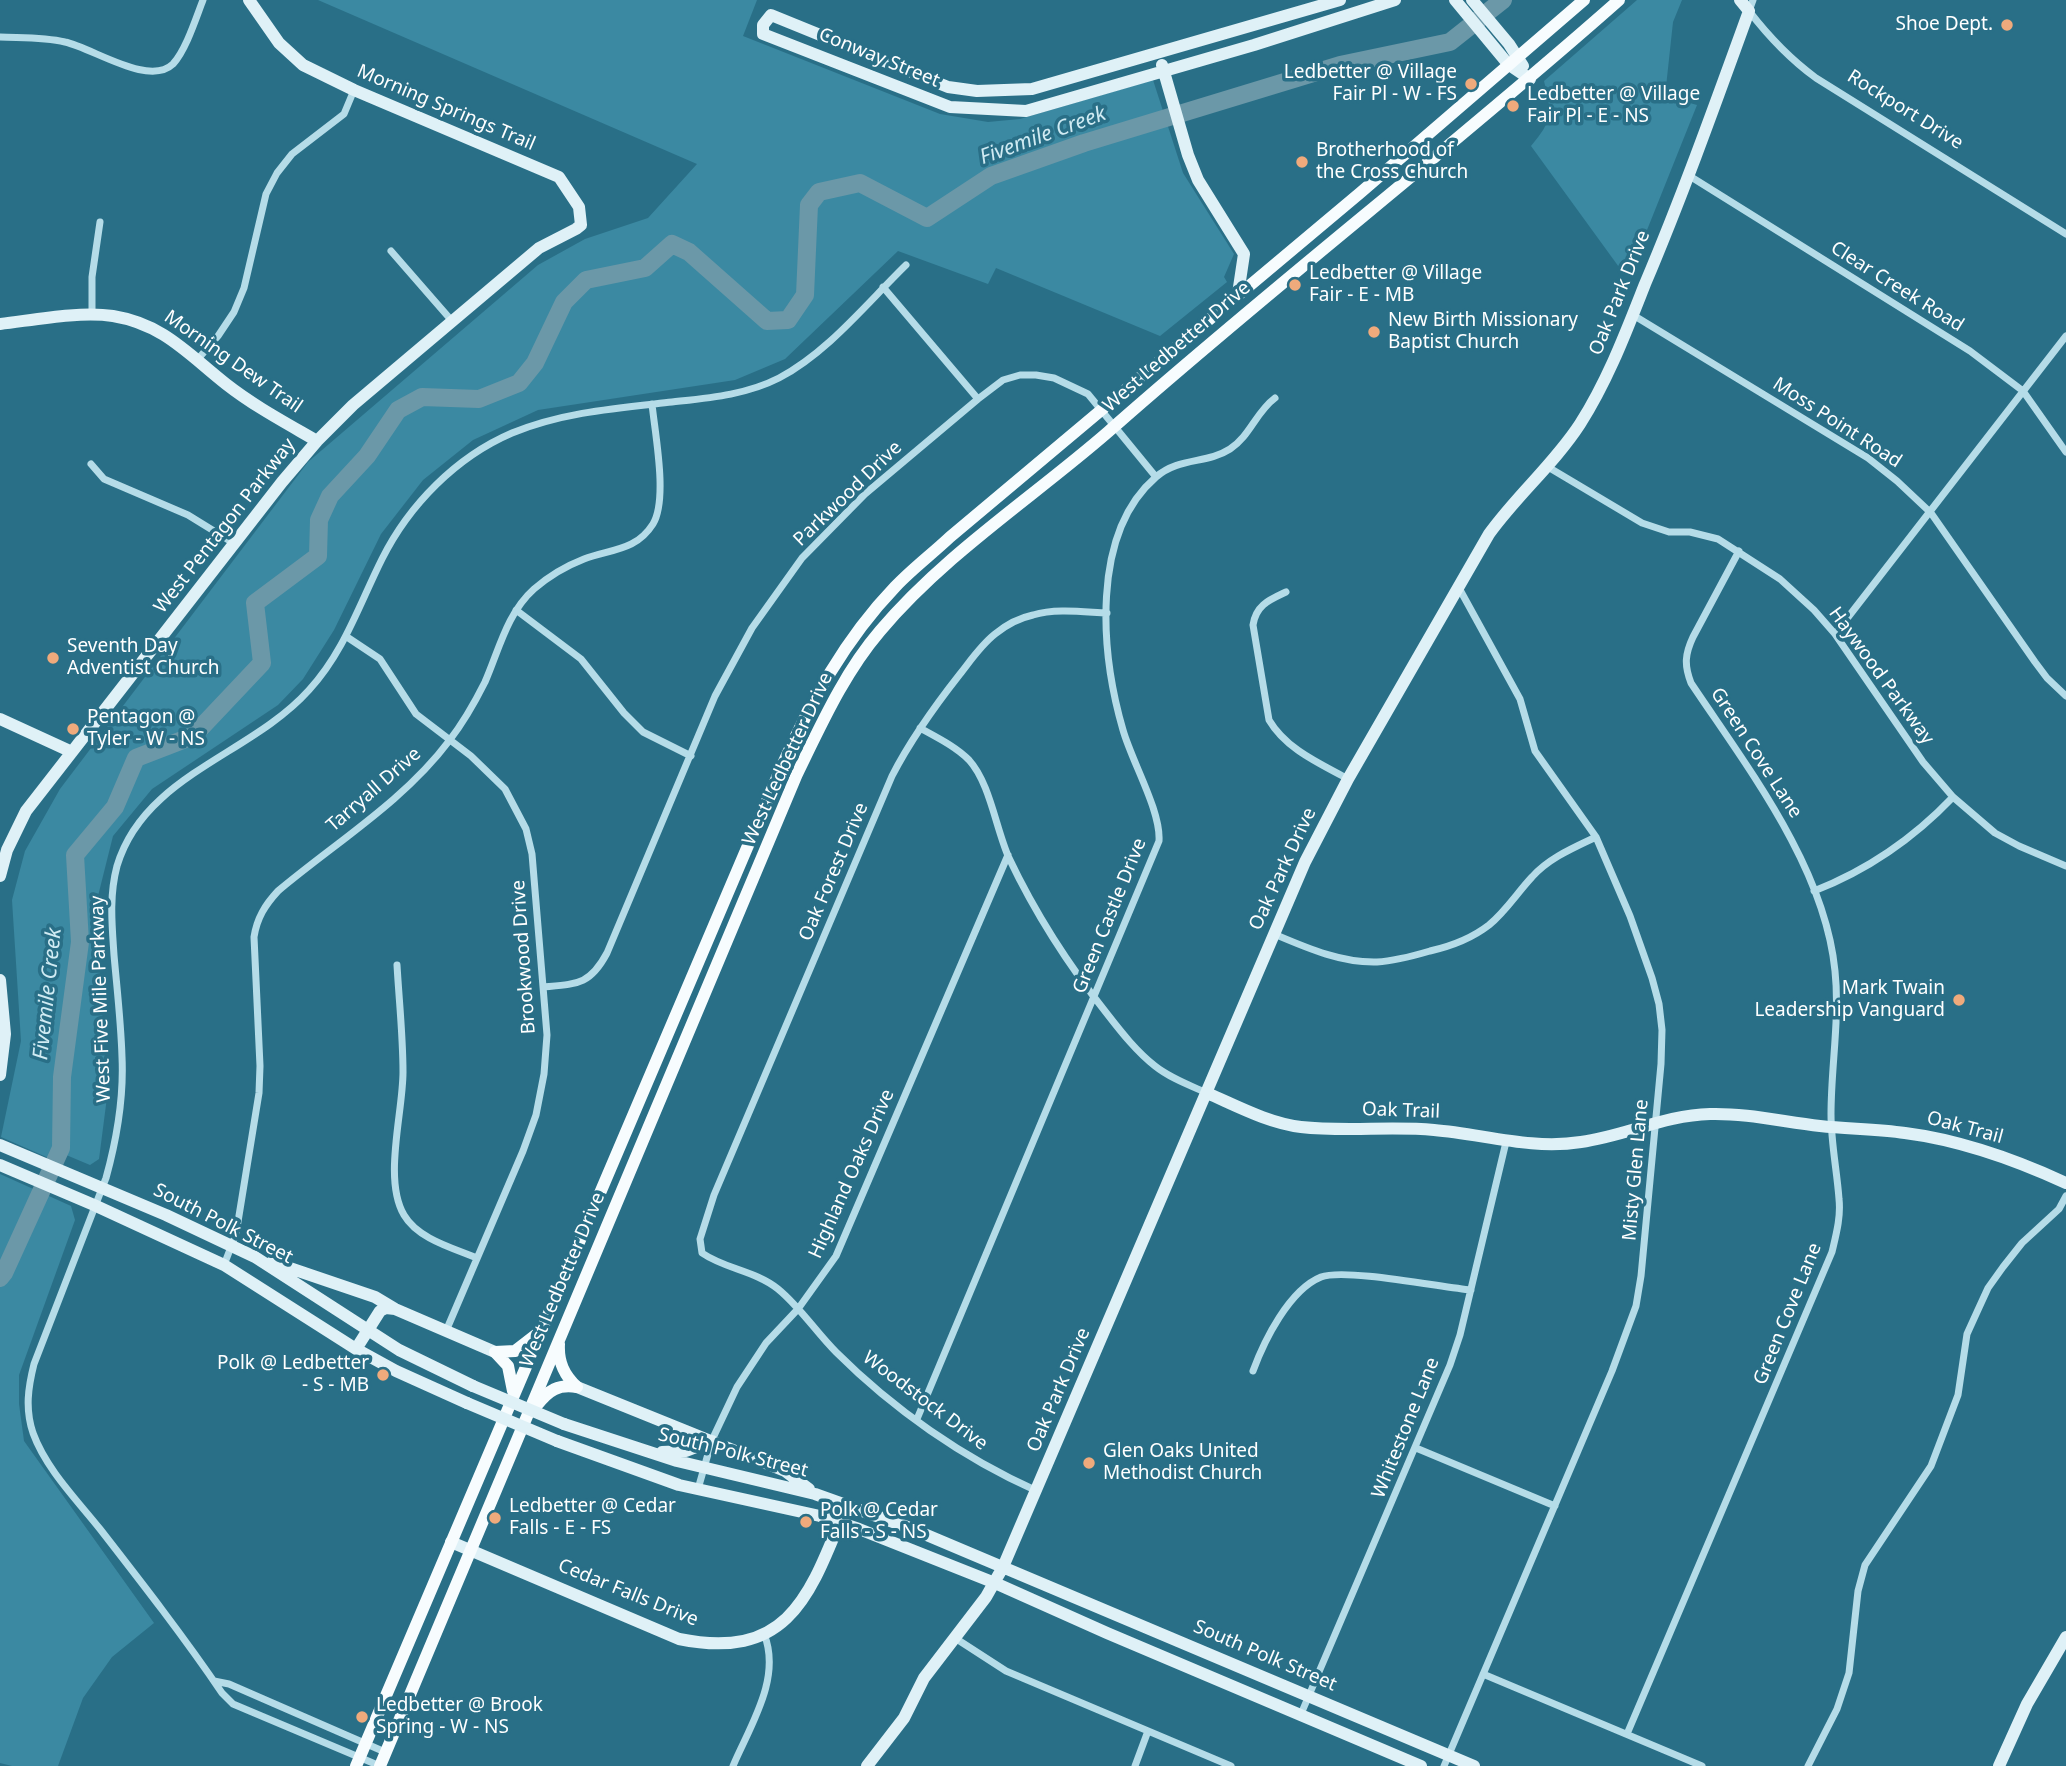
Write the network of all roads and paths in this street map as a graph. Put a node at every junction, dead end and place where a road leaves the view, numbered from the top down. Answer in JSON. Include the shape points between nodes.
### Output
{"nodes":[{"id":1,"x":203,"y":0,"type":"edge"},
{"id":2,"x":249,"y":0,"type":"edge"},
{"id":3,"x":1340,"y":0,"type":"edge"},
{"id":4,"x":1395,"y":0,"type":"edge"},
{"id":5,"x":1455,"y":0,"type":"edge"},
{"id":6,"x":1472,"y":0,"type":"edge"},
{"id":7,"x":1584,"y":0,"type":"edge"},
{"id":8,"x":1619,"y":0,"type":"edge"},
{"id":9,"x":1740,"y":0,"type":"edge"},
{"id":10,"x":1751,"y":5,"type":"edge"},
{"id":11,"x":0,"y":37,"type":"edge"},
{"id":12,"x":1504,"y":49,"type":"junction"},
{"id":13,"x":1159,"y":53,"type":"junction"},
{"id":14,"x":1513,"y":60,"type":"junction"},
{"id":15,"x":1164,"y":70,"type":"junction"},
{"id":16,"x":1530,"y":79,"type":"junction"},
{"id":17,"x":354,"y":90,"type":"junction"},
{"id":18,"x":1688,"y":174,"type":"junction"},
{"id":19,"x":100,"y":222,"type":"dead end"},
{"id":20,"x":2066,"y":234,"type":"edge"},
{"id":21,"x":539,"y":248,"type":"joint"},
{"id":22,"x":391,"y":251,"type":"dead end"},
{"id":23,"x":906,"y":265,"type":"dead end"},
{"id":24,"x":883,"y":287,"type":"junction"},
{"id":25,"x":1238,"y":294,"type":"junction"},
{"id":26,"x":92,"y":315,"type":"junction"},
{"id":27,"x":1633,"y":315,"type":"junction"},
{"id":28,"x":452,"y":321,"type":"junction"},
{"id":29,"x":0,"y":324,"type":"edge"},
{"id":30,"x":2066,"y":337,"type":"edge"},
{"id":31,"x":198,"y":359,"type":"junction"},
{"id":32,"x":2023,"y":391,"type":"junction"},
{"id":33,"x":1275,"y":398,"type":"dead end"},
{"id":34,"x":978,"y":399,"type":"junction"},
{"id":35,"x":652,"y":404,"type":"junction"},
{"id":36,"x":1102,"y":408,"type":"junction"},
{"id":37,"x":1115,"y":425,"type":"junction"},
{"id":38,"x":317,"y":441,"type":"junction"},
{"id":39,"x":2066,"y":452,"type":"edge"},
{"id":40,"x":91,"y":464,"type":"dead end"},
{"id":41,"x":1548,"y":467,"type":"junction"},
{"id":42,"x":1156,"y":477,"type":"junction"},
{"id":43,"x":1931,"y":513,"type":"junction"},
{"id":44,"x":235,"y":544,"type":"junction"},
{"id":45,"x":1739,"y":551,"type":"junction"},
{"id":46,"x":1458,"y":587,"type":"junction"},
{"id":47,"x":1286,"y":592,"type":"dead end"},
{"id":48,"x":516,"y":610,"type":"junction"},
{"id":49,"x":1108,"y":613,"type":"junction"},
{"id":50,"x":1835,"y":634,"type":"junction"},
{"id":51,"x":346,"y":637,"type":"junction"},
{"id":52,"x":2066,"y":696,"type":"edge"},
{"id":53,"x":0,"y":719,"type":"edge"},
{"id":54,"x":920,"y":728,"type":"junction"},
{"id":55,"x":449,"y":741,"type":"junction"},
{"id":56,"x":72,"y":752,"type":"junction"},
{"id":57,"x":691,"y":755,"type":"junction"},
{"id":58,"x":781,"y":768,"type":"junction"},
{"id":59,"x":797,"y":774,"type":"junction"},
{"id":60,"x":1349,"y":779,"type":"junction"},
{"id":61,"x":1953,"y":797,"type":"junction"},
{"id":62,"x":1596,"y":837,"type":"junction"},
{"id":63,"x":1008,"y":855,"type":"junction"},
{"id":64,"x":2066,"y":866,"type":"edge"},
{"id":65,"x":0,"y":876,"type":"edge"},
{"id":66,"x":1814,"y":891,"type":"junction"},
{"id":67,"x":1274,"y":934,"type":"junction"},
{"id":68,"x":397,"y":965,"type":"dead end"},
{"id":69,"x":0,"y":980,"type":"edge"},
{"id":70,"x":543,"y":987,"type":"junction"},
{"id":71,"x":1094,"y":998,"type":"junction"},
{"id":72,"x":0,"y":1075,"type":"edge"},
{"id":73,"x":1207,"y":1093,"type":"junction"},
{"id":74,"x":1656,"y":1122,"type":"junction"},
{"id":75,"x":1831,"y":1127,"type":"junction"},
{"id":76,"x":1506,"y":1142,"type":"junction"},
{"id":77,"x":0,"y":1145,"type":"edge"},
{"id":78,"x":5,"y":1167,"type":"edge"},
{"id":79,"x":2066,"y":1183,"type":"edge"},
{"id":80,"x":102,"y":1188,"type":"junction"},
{"id":81,"x":2066,"y":1196,"type":"edge"},
{"id":82,"x":94,"y":1205,"type":"junction"},
{"id":83,"x":591,"y":1212,"type":"junction"},
{"id":84,"x":610,"y":1220,"type":"junction"},
{"id":85,"x":232,"y":1246,"type":"junction"},
{"id":86,"x":702,"y":1253,"type":"joint"},
{"id":87,"x":256,"y":1257,"type":"junction"},
{"id":88,"x":477,"y":1258,"type":"junction"},
{"id":89,"x":224,"y":1265,"type":"junction"},
{"id":90,"x":1471,"y":1290,"type":"junction"},
{"id":91,"x":798,"y":1309,"type":"junction"},
{"id":92,"x":395,"y":1310,"type":"junction"},
{"id":93,"x":367,"y":1331,"type":"junction"},
{"id":94,"x":446,"y":1332,"type":"junction"},
{"id":95,"x":540,"y":1332,"type":"junction"},
{"id":96,"x":559,"y":1340,"type":"junction"},
{"id":97,"x":356,"y":1349,"type":"junction"},
{"id":98,"x":495,"y":1352,"type":"junction"},
{"id":99,"x":1253,"y":1371,"type":"dead end"},
{"id":100,"x":578,"y":1387,"type":"junction"},
{"id":101,"x":513,"y":1396,"type":"junction"},
{"id":102,"x":917,"y":1419,"type":"junction"},
{"id":103,"x":525,"y":1421,"type":"junction"},
{"id":104,"x":712,"y":1440,"type":"junction"},
{"id":105,"x":1416,"y":1448,"type":"junction"},
{"id":106,"x":649,"y":1452,"type":"junction"},
{"id":107,"x":703,"y":1467,"type":"junction"},
{"id":108,"x":698,"y":1489,"type":"junction"},
{"id":109,"x":1037,"y":1491,"type":"junction"},
{"id":110,"x":815,"y":1494,"type":"junction"},
{"id":111,"x":847,"y":1504,"type":"junction"},
{"id":112,"x":1555,"y":1506,"type":"junction"},
{"id":113,"x":839,"y":1523,"type":"junction"},
{"id":114,"x":451,"y":1542,"type":"junction"},
{"id":115,"x":471,"y":1550,"type":"junction"},
{"id":116,"x":1003,"y":1567,"type":"junction"},
{"id":117,"x":995,"y":1583,"type":"junction"},
{"id":118,"x":1115,"y":1614,"type":"junction"},
{"id":119,"x":1107,"y":1633,"type":"junction"},
{"id":120,"x":764,"y":1634,"type":"junction"},
{"id":121,"x":2066,"y":1637,"type":"edge"},
{"id":122,"x":956,"y":1638,"type":"junction"},
{"id":123,"x":1483,"y":1674,"type":"junction"},
{"id":124,"x":213,"y":1681,"type":"junction"},
{"id":125,"x":1309,"y":1695,"type":"junction"},
{"id":126,"x":1301,"y":1714,"type":"junction"},
{"id":127,"x":1149,"y":1731,"type":"junction"},
{"id":128,"x":1627,"y":1734,"type":"junction"},
{"id":129,"x":366,"y":1743,"type":"junction"},
{"id":130,"x":385,"y":1752,"type":"junction"},
{"id":131,"x":358,"y":1761,"type":"edge"},
{"id":132,"x":1446,"y":1761,"type":"edge"},
{"id":133,"x":380,"y":1766,"type":"edge"},
{"id":134,"x":733,"y":1766,"type":"edge"},
{"id":135,"x":867,"y":1766,"type":"edge"},
{"id":136,"x":1135,"y":1766,"type":"edge"},
{"id":137,"x":1231,"y":1766,"type":"edge"},
{"id":138,"x":1421,"y":1766,"type":"edge"},
{"id":139,"x":1474,"y":1766,"type":"edge"},
{"id":140,"x":1702,"y":1766,"type":"edge"},
{"id":141,"x":1808,"y":1766,"type":"edge"},
{"id":142,"x":1998,"y":1766,"type":"edge"}],
"edges":[{"from":1,"to":11,"type":"street","via":[[180,55],[172,65],[150,73],[68,42]]},
{"from":2,"to":17,"type":"street","name":"Morning Springs Trail","via":[[279,43],[303,65]]},
{"from":3,"to":13,"type":"street"},
{"from":4,"to":15,"type":"street"},
{"from":5,"to":12,"type":"street"},
{"from":6,"to":12,"type":"street"},
{"from":7,"to":14,"type":"main road","name":"West Ledbetter Drive"},
{"from":8,"to":16,"type":"main road","name":"West Ledbetter Drive"},
{"from":9,"to":10,"type":"street","name":"Rockport Drive"},
{"from":10,"to":18,"type":"street","name":"Oak Park Drive"},
{"from":10,"to":20,"type":"street","name":"Rockport Drive","via":[[1766,33],[1816,78]]},
{"from":12,"to":14,"type":"street"},
{"from":13,"to":15,"type":"street"},
{"from":13,"to":15,"type":"street","name":"Conway Street","via":[[1032,89],[977,91],[948,87],[771,15],[763,25],[764,34],[950,107],[1026,111]]},
{"from":14,"to":16,"type":"street"},
{"from":14,"to":25,"type":"main road","name":"West Ledbetter Drive"},
{"from":15,"to":25,"type":"street","via":[[1188,155],[1211,203],[1244,254]]},
{"from":16,"to":37,"type":"main road","name":"West Ledbetter Drive"},
{"from":17,"to":21,"type":"street","name":"Morning Springs Trail","via":[[559,177],[579,207],[581,225]]},
{"from":17,"to":31,"type":"street","via":[[344,114],[292,154],[277,173],[266,194],[234,312]]},
{"from":18,"to":27,"type":"street","name":"Oak Park Drive"},
{"from":18,"to":32,"type":"street","name":"Clear Creek Road","via":[[1970,351]]},
{"from":19,"to":26,"type":"street"},
{"from":21,"to":28,"type":"street","name":"West Pentagon Parkway"},
{"from":22,"to":28,"type":"street"},
{"from":23,"to":24,"type":"street","name":"West Five Mile Parkway"},
{"from":24,"to":34,"type":"street"},
{"from":24,"to":35,"type":"street","name":"West Five Mile Parkway","via":[[806,362],[777,379],[719,397]]},
{"from":25,"to":36,"type":"main road","name":"West Ledbetter Drive"},
{"from":26,"to":29,"type":"street","name":"Morning Dew Trail"},
{"from":26,"to":31,"type":"street","name":"Morning Dew Trail","via":[[147,325]]},
{"from":27,"to":41,"type":"street","name":"Oak Park Drive","via":[[1597,394]]},
{"from":27,"to":43,"type":"street","name":"Moss Point Road","via":[[1868,458]]},
{"from":28,"to":38,"type":"street","name":"West Pentagon Parkway"},
{"from":30,"to":32,"type":"street"},
{"from":31,"to":38,"type":"street","name":"Morning Dew Trail","via":[[257,407]]},
{"from":32,"to":39,"type":"street","name":"Clear Creek Road"},
{"from":32,"to":43,"type":"street"},
{"from":33,"to":42,"type":"street","name":"Green Castle Drive","via":[[1228,450],[1186,461]]},
{"from":34,"to":36,"type":"street","name":"Parkwood Drive","via":[[1003,380],[1036,375],[1071,385]]},
{"from":34,"to":57,"type":"street","name":"Parkwood Drive","via":[[865,494],[802,558],[733,661]]},
{"from":35,"to":48,"type":"street","name":"Tarryall Drive","via":[[660,490],[654,523],[633,545],[587,558],[552,575]]},
{"from":35,"to":51,"type":"street","name":"West Five Mile Parkway","via":[[549,420],[486,447],[446,476],[396,534]]},
{"from":36,"to":37,"type":"street","name":"Parkwood Drive"},
{"from":36,"to":58,"type":"main road","name":"West Ledbetter Drive","via":[[895,587],[839,657]]},
{"from":37,"to":42,"type":"street","name":"Parkwood Drive"},
{"from":37,"to":59,"type":"main road","name":"West Ledbetter Drive","via":[[945,566],[878,633],[832,702]]},
{"from":38,"to":44,"type":"street","name":"West Pentagon Parkway"},
{"from":40,"to":44,"type":"street","via":[[104,479],[188,515]]},
{"from":41,"to":45,"type":"street","name":"Haywood Parkway","via":[[1642,523],[1669,532],[1718,538]]},
{"from":41,"to":46,"type":"street","name":"Oak Park Drive","via":[[1503,515]]},
{"from":42,"to":49,"type":"street","name":"Green Castle Drive","via":[[1140,493],[1119,528],[1109,577]]},
{"from":43,"to":50,"type":"street"},
{"from":43,"to":52,"type":"street","name":"Moss Point Road","via":[[2041,670]]},
{"from":44,"to":56,"type":"street","name":"West Pentagon Parkway"},
{"from":45,"to":50,"type":"street","name":"Haywood Parkway","via":[[1780,579]]},
{"from":45,"to":66,"type":"street","name":"Green Cove Lane","via":[[1693,637],[1685,668],[1774,804]]},
{"from":46,"to":60,"type":"street","name":"Oak Park Drive"},
{"from":46,"to":62,"type":"street","name":"Misty Glen Lane","via":[[1520,699],[1535,751]]},
{"from":47,"to":60,"type":"street","via":[[1259,606],[1254,615],[1269,720],[1295,749]]},
{"from":48,"to":55,"type":"street","name":"Tarryall Drive","via":[[475,700]]},
{"from":48,"to":57,"type":"street","via":[[581,659],[643,732]]},
{"from":49,"to":54,"type":"street","name":"Oak Forest Drive","via":[[1048,612],[1012,622],[980,648]]},
{"from":49,"to":71,"type":"street","name":"Green Castle Drive","via":[[1112,677],[1123,728],[1160,828],[1156,852]]},
{"from":50,"to":61,"type":"street","name":"Haywood Parkway","via":[[1923,762]]},
{"from":51,"to":55,"type":"street","name":"Brookwood Drive","via":[[380,659],[416,714]]},
{"from":51,"to":80,"type":"street","name":"West Five Mile Parkway","via":[[318,680],[281,718],[157,800],[121,853],[111,913],[123,1084],[114,1147]]},
{"from":53,"to":56,"type":"street"},
{"from":54,"to":63,"type":"street","name":"Oak Trail","via":[[970,762]]},
{"from":54,"to":86,"type":"street","name":"Oak Forest Drive","via":[[892,776],[714,1195],[700,1239]]},
{"from":55,"to":70,"type":"street","name":"Brookwood Drive","via":[[505,789],[526,829]]},
{"from":55,"to":85,"type":"street","name":"Tarryall Drive","via":[[399,794],[265,905],[254,952],[259,1094]]},
{"from":56,"to":65,"type":"street","name":"West Pentagon Parkway","via":[[21,820]]},
{"from":57,"to":70,"type":"street","name":"Parkwood Drive","via":[[599,968],[587,980]]},
{"from":58,"to":59,"type":"main road"},
{"from":58,"to":83,"type":"main road","name":"West Ledbetter Drive"},
{"from":59,"to":84,"type":"main road","name":"West Ledbetter Drive"},
{"from":60,"to":67,"type":"street","name":"Oak Park Drive"},
{"from":61,"to":64,"type":"street","name":"Haywood Parkway","via":[[1995,833]]},
{"from":61,"to":66,"type":"street","via":[[1892,851],[1842,881]]},
{"from":62,"to":67,"type":"street","via":[[1552,859],[1488,925],[1450,946],[1401,959],[1362,961],[1321,953]]},
{"from":62,"to":74,"type":"street","name":"Misty Glen Lane","via":[[1630,916],[1659,1004],[1662,1041]]},
{"from":63,"to":71,"type":"street","name":"Oak Trail","via":[[1060,951]]},
{"from":63,"to":91,"type":"street","name":"Highland Oaks Drive","via":[[848,1231]]},
{"from":66,"to":75,"type":"street","name":"Green Cove Lane","via":[[1835,968]]},
{"from":67,"to":73,"type":"street","name":"Oak Park Drive"},
{"from":68,"to":88,"type":"street","via":[[403,1073],[394,1180],[397,1200],[419,1231]]},
{"from":69,"to":72,"type":"street","via":[[5,1034]]},
{"from":70,"to":88,"type":"street","name":"Brookwood Drive","via":[[546,1048],[536,1115]]},
{"from":71,"to":73,"type":"street","name":"Oak Trail","via":[[1155,1067]]},
{"from":71,"to":102,"type":"street","name":"Green Castle Drive"},
{"from":73,"to":76,"type":"street","name":"Oak Trail","via":[[1301,1127],[1434,1130]]},
{"from":73,"to":109,"type":"street","name":"Oak Park Drive"},
{"from":74,"to":75,"type":"street","name":"Oak Trail","via":[[1710,1114]]},
{"from":74,"to":76,"type":"street","name":"Oak Trail","via":[[1581,1142]]},
{"from":74,"to":112,"type":"street","name":"Misty Glen Lane","via":[[1636,1306]]},
{"from":75,"to":79,"type":"street","name":"Oak Trail","via":[[1938,1139]]},
{"from":75,"to":128,"type":"street","name":"Green Cove Lane","via":[[1840,1200],[1832,1252]]},
{"from":76,"to":90,"type":"street","name":"Whitestone Lane"},
{"from":77,"to":80,"type":"street","name":"South Polk Street"},
{"from":78,"to":82,"type":"street","name":"South Polk Street"},
{"from":80,"to":82,"type":"street","name":"West Five Mile Parkway"},
{"from":80,"to":85,"type":"street","name":"South Polk Street"},
{"from":81,"to":141,"type":"street","via":[[2059,1209],[2008,1260],[1977,1312],[1968,1334],[1958,1395],[1931,1466],[1864,1565],[1849,1673],[1837,1709]]},
{"from":82,"to":89,"type":"street","name":"South Polk Street"},
{"from":82,"to":124,"type":"street","name":"West Five Mile Parkway","via":[[34,1364],[27,1391],[29,1415],[43,1454]]},
{"from":83,"to":84,"type":"main road"},
{"from":83,"to":95,"type":"main road","name":"West Ledbetter Drive"},
{"from":84,"to":96,"type":"main road","name":"West Ledbetter Drive"},
{"from":85,"to":87,"type":"street","name":"South Polk Street"},
{"from":85,"to":89,"type":"street","name":"Tarryall Drive"},
{"from":86,"to":91,"type":"street","name":"Woodstock Drive","via":[[766,1281]]},
{"from":87,"to":92,"type":"street","via":[[375,1297]]},
{"from":87,"to":93,"type":"street","name":"South Polk Street"},
{"from":88,"to":94,"type":"street","name":"Brookwood Drive"},
{"from":89,"to":97,"type":"street","name":"South Polk Street"},
{"from":90,"to":99,"type":"street","via":[[1324,1276],[1286,1308],[1264,1342]]},
{"from":90,"to":105,"type":"street","name":"Whitestone Lane","via":[[1450,1364]]},
{"from":91,"to":102,"type":"street","name":"Woodstock Drive","via":[[854,1368]]},
{"from":91,"to":104,"type":"street","name":"Highland Oaks Drive","via":[[750,1365]]},
{"from":92,"to":93,"type":"street","via":[[380,1311]]},
{"from":92,"to":94,"type":"street"},
{"from":93,"to":97,"type":"street"},
{"from":93,"to":106,"type":"street","name":"South Polk Street","bridge":true,"via":[[473,1386]]},
{"from":94,"to":98,"type":"street"},
{"from":95,"to":98,"type":"main road","via":[[515,1351]]},
{"from":95,"to":101,"type":"main road","name":"West Ledbetter Drive"},
{"from":96,"to":100,"type":"main road","via":[[558,1356]]},
{"from":96,"to":103,"type":"main road","name":"West Ledbetter Drive"},
{"from":97,"to":108,"type":"street","name":"South Polk Street","bridge":true,"via":[[557,1441]]},
{"from":98,"to":101,"type":"main road","via":[[508,1366]]},
{"from":100,"to":103,"type":"main road","via":[[559,1386],[549,1391]]},
{"from":100,"to":104,"type":"street"},
{"from":101,"to":114,"type":"main road","name":"West Ledbetter Drive"},
{"from":102,"to":109,"type":"street","name":"Woodstock Drive","via":[[999,1474]]},
{"from":103,"to":115,"type":"main road","name":"West Ledbetter Drive"},
{"from":104,"to":106,"type":"street","via":[[680,1452]]},
{"from":104,"to":107,"type":"street","name":"Highland Oaks Drive"},
{"from":104,"to":110,"type":"street","via":[[785,1471]]},
{"from":105,"to":112,"type":"street"},
{"from":105,"to":125,"type":"street","name":"Whitestone Lane"},
{"from":106,"to":107,"type":"street","name":"South Polk Street"},
{"from":107,"to":108,"type":"street","name":"Highland Oaks Drive"},
{"from":107,"to":110,"type":"street","name":"South Polk Street"},
{"from":108,"to":113,"type":"street","name":"South Polk Street"},
{"from":109,"to":116,"type":"street","name":"Oak Park Drive"},
{"from":110,"to":111,"type":"street","name":"South Polk Street"},
{"from":111,"to":113,"type":"street","name":"Cedar Falls Drive"},
{"from":111,"to":116,"type":"street","name":"South Polk Street"},
{"from":112,"to":123,"type":"street","name":"Misty Glen Lane"},
{"from":113,"to":117,"type":"street","name":"South Polk Street"},
{"from":113,"to":120,"type":"street","name":"Cedar Falls Drive","via":[[806,1597]]},
{"from":114,"to":115,"type":"street","name":"Cedar Falls Drive"},
{"from":114,"to":129,"type":"main road","name":"West Ledbetter Drive"},
{"from":115,"to":120,"type":"street","name":"Cedar Falls Drive","via":[[679,1639],[726,1644]]},
{"from":115,"to":130,"type":"main road","name":"West Ledbetter Drive"},
{"from":116,"to":117,"type":"street","name":"Oak Park Drive"},
{"from":116,"to":118,"type":"street","name":"South Polk Street"},
{"from":117,"to":119,"type":"street","name":"South Polk Street"},
{"from":117,"to":122,"type":"street","name":"Oak Park Drive"},
{"from":118,"to":119,"type":"street"},
{"from":118,"to":125,"type":"street","name":"South Polk Street"},
{"from":119,"to":126,"type":"street","name":"South Polk Street"},
{"from":120,"to":134,"type":"street","via":[[770,1671]]},
{"from":121,"to":142,"type":"street"},
{"from":122,"to":127,"type":"street","via":[[1006,1671]]},
{"from":122,"to":135,"type":"street","name":"Oak Park Drive"},
{"from":123,"to":128,"type":"street"},
{"from":123,"to":132,"type":"street","name":"Misty Glen Lane"},
{"from":124,"to":129,"type":"street"},
{"from":124,"to":131,"type":"street","name":"West Five Mile Parkway","via":[[233,1703]]},
{"from":125,"to":126,"type":"street","name":"Whitestone Lane"},
{"from":125,"to":132,"type":"street","name":"South Polk Street"},
{"from":126,"to":138,"type":"street","name":"South Polk Street"},
{"from":127,"to":136,"type":"street"},
{"from":127,"to":137,"type":"street"},
{"from":128,"to":140,"type":"street"},
{"from":129,"to":130,"type":"street"},
{"from":129,"to":131,"type":"main road","name":"West Ledbetter Drive"},
{"from":130,"to":133,"type":"main road","name":"West Ledbetter Drive"},
{"from":131,"to":133,"type":"street","name":"West Five Mile Parkway"},
{"from":132,"to":139,"type":"street","name":"South Polk Street"}]}
